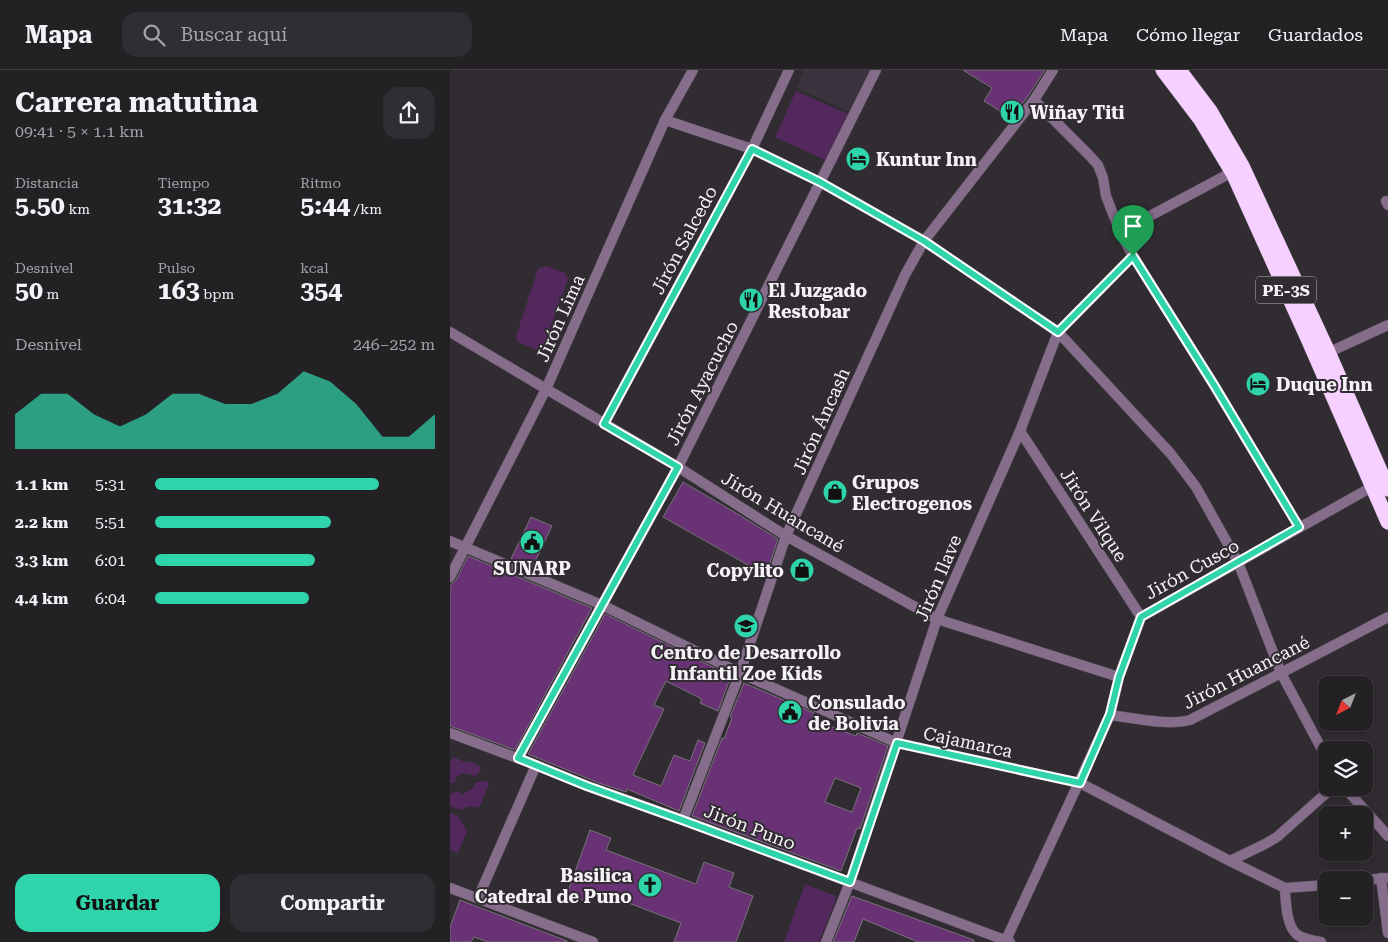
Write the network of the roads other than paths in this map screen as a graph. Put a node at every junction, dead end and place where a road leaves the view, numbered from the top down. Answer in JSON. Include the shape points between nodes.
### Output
{"nodes":[{"id":1,"x":693,"y":70,"type":"edge"},
{"id":2,"x":789,"y":70,"type":"edge"},
{"id":3,"x":876,"y":70,"type":"edge"},
{"id":4,"x":1053,"y":70,"type":"edge"},
{"id":5,"x":1163,"y":70,"type":"edge"},
{"id":6,"x":1179,"y":70,"type":"edge"},
{"id":7,"x":1034,"y":100,"type":"junction"},
{"id":8,"x":665,"y":120,"type":"junction"},
{"id":9,"x":752,"y":149,"type":"junction"},
{"id":10,"x":1237,"y":169,"type":"junction"},
{"id":11,"x":820,"y":182,"type":"junction"},
{"id":12,"x":1120,"y":232,"type":"junction"},
{"id":13,"x":924,"y":241,"type":"junction"},
{"id":14,"x":1133,"y":256,"type":"junction"},
{"id":15,"x":1388,"y":325,"type":"edge"},
{"id":16,"x":450,"y":332,"type":"edge"},
{"id":17,"x":1058,"y":332,"type":"junction"},
{"id":18,"x":1322,"y":355,"type":"junction"},
{"id":19,"x":546,"y":389,"type":"junction"},
{"id":20,"x":604,"y":424,"type":"junction"},
{"id":21,"x":1020,"y":431,"type":"junction"},
{"id":22,"x":678,"y":467,"type":"junction"},
{"id":23,"x":1381,"y":486,"type":"edge"},
{"id":24,"x":1388,"y":522,"type":"edge"},
{"id":25,"x":1299,"y":527,"type":"junction"},
{"id":26,"x":786,"y":536,"type":"junction"},
{"id":27,"x":450,"y":541,"type":"edge"},
{"id":28,"x":465,"y":547,"type":"junction"},
{"id":29,"x":1238,"y":562,"type":"junction"},
{"id":30,"x":450,"y":577,"type":"edge"},
{"id":31,"x":602,"y":605,"type":"junction"},
{"id":32,"x":1388,"y":616,"type":"edge"},
{"id":33,"x":1141,"y":617,"type":"junction"},
{"id":34,"x":937,"y":619,"type":"junction"},
{"id":35,"x":740,"y":673,"type":"junction"},
{"id":36,"x":1281,"y":674,"type":"junction"},
{"id":37,"x":1119,"y":677,"type":"junction"},
{"id":38,"x":1110,"y":714,"type":"junction"},
{"id":39,"x":450,"y":732,"type":"edge"},
{"id":40,"x":1318,"y":742,"type":"edge"},
{"id":41,"x":897,"y":743,"type":"junction"},
{"id":42,"x":518,"y":758,"type":"junction"},
{"id":43,"x":536,"y":765,"type":"junction"},
{"id":44,"x":1080,"y":783,"type":"junction"},
{"id":45,"x":1323,"y":796,"type":"edge"},
{"id":46,"x":1352,"y":796,"type":"edge"},
{"id":47,"x":682,"y":820,"type":"junction"},
{"id":48,"x":1388,"y":836,"type":"edge"},
{"id":49,"x":1230,"y":861,"type":"junction"},
{"id":50,"x":1384,"y":878,"type":"edge"},
{"id":51,"x":850,"y":882,"type":"junction"},
{"id":52,"x":1318,"y":885,"type":"edge"},
{"id":53,"x":450,"y":888,"type":"edge"},
{"id":54,"x":1285,"y":888,"type":"junction"},
{"id":55,"x":478,"y":898,"type":"junction"},
{"id":56,"x":1388,"y":933,"type":"edge"},
{"id":57,"x":593,"y":942,"type":"edge"},
{"id":58,"x":826,"y":942,"type":"edge"},
{"id":59,"x":1006,"y":942,"type":"edge"},
{"id":60,"x":1321,"y":942,"type":"edge"}],
"edges":[{"from":1,"to":8,"type":"street","name":"Jirón Lima"},
{"from":2,"to":9,"type":"street","name":"Jirón Salcedo"},
{"from":3,"to":11,"type":"street","name":"Jirón Ayacucho"},
{"from":4,"to":7,"type":"street","name":"Jirón Áncash"},
{"from":5,"to":10,"type":"highway","number":"PE-3S"},
{"from":6,"to":10,"type":"highway","number":"PE-3S","via":[[1210,111]]},
{"from":7,"to":12,"type":"street","via":[[1098,165]]},
{"from":7,"to":13,"type":"street","name":"Jirón Áncash"},
{"from":8,"to":9,"type":"street"},
{"from":8,"to":19,"type":"street","name":"Jirón Lima"},
{"from":9,"to":11,"type":"street"},
{"from":9,"to":20,"type":"street","name":"Jirón Salcedo"},
{"from":10,"to":12,"type":"street"},
{"from":10,"to":18,"type":"highway","number":"PE-3S"},
{"from":11,"to":13,"type":"street"},
{"from":11,"to":22,"type":"street","name":"Jirón Ayacucho"},
{"from":12,"to":14,"type":"street"},
{"from":13,"to":17,"type":"street"},
{"from":13,"to":26,"type":"street","name":"Jirón Áncash","via":[[905,275]]},
{"from":14,"to":17,"type":"street","name":"Jirón Ilave"},
{"from":14,"to":25,"type":"street"},
{"from":15,"to":18,"type":"street"},
{"from":16,"to":19,"type":"street","name":"Jirón Huancané"},
{"from":17,"to":21,"type":"street","name":"Jirón Ilave"},
{"from":17,"to":29,"type":"street","via":[[1171,454],[1196,488]]},
{"from":18,"to":23,"type":"highway","number":"PE-3S"},
{"from":19,"to":20,"type":"street","name":"Jirón Huancané"},
{"from":19,"to":28,"type":"street","name":"Jirón Lima"},
{"from":20,"to":22,"type":"street","name":"Jirón Huancané"},
{"from":21,"to":33,"type":"street","name":"Jirón Vilque"},
{"from":21,"to":34,"type":"street","name":"Jirón Ilave"},
{"from":22,"to":26,"type":"street","name":"Jirón Huancané"},
{"from":22,"to":31,"type":"street","name":"Jirón Ayacucho"},
{"from":23,"to":24,"type":"highway","number":"PE-3S"},
{"from":23,"to":25,"type":"street","name":"Jirón Cusco"},
{"from":25,"to":29,"type":"street","name":"Jirón Cusco"},
{"from":26,"to":34,"type":"street","name":"Jirón Huancané"},
{"from":26,"to":35,"type":"street","name":"Jirón Áncash"},
{"from":27,"to":28,"type":"street","name":"Cajamarca"},
{"from":28,"to":30,"type":"street","name":"Jirón Lima"},
{"from":28,"to":31,"type":"street","name":"Cajamarca"},
{"from":29,"to":33,"type":"street","name":"Jirón Cusco"},
{"from":29,"to":36,"type":"street"},
{"from":31,"to":35,"type":"street","name":"Cajamarca"},
{"from":31,"to":42,"type":"street","name":"Jirón Ayacucho"},
{"from":32,"to":36,"type":"street","name":"Jirón Huancané"},
{"from":33,"to":37,"type":"street","name":"Jirón Cusco"},
{"from":34,"to":37,"type":"street","name":"Jirón Huancané"},
{"from":34,"to":41,"type":"street","name":"Jirón Ilave"},
{"from":35,"to":41,"type":"street","name":"Cajamarca"},
{"from":35,"to":47,"type":"street","name":"Jirón Áncash"},
{"from":36,"to":38,"type":"street","name":"Jirón Huancané","via":[[1184,722]]},
{"from":36,"to":40,"type":"street"},
{"from":37,"to":38,"type":"street","name":"Jirón Cusco"},
{"from":38,"to":44,"type":"street","name":"Jirón Cusco"},
{"from":39,"to":42,"type":"street","name":"Jirón Puno"},
{"from":41,"to":44,"type":"street","name":"Cajamarca"},
{"from":41,"to":51,"type":"street","name":"Jirón Ilave"},
{"from":42,"to":43,"type":"street","name":"Jirón Puno"},
{"from":43,"to":47,"type":"street","name":"Jirón Puno"},
{"from":43,"to":55,"type":"street"},
{"from":44,"to":49,"type":"street","name":"Cajamarca"},
{"from":44,"to":59,"type":"street","name":"Jirón Cusco"},
{"from":45,"to":49,"type":"street","via":[[1277,837]]},
{"from":46,"to":48,"type":"street"},
{"from":47,"to":51,"type":"street","name":"Jirón Puno"},
{"from":49,"to":54,"type":"street","name":"Cajamarca"},
{"from":50,"to":56,"type":"street"},
{"from":51,"to":58,"type":"street","name":"Jirón Ilave"},
{"from":51,"to":59,"type":"street","name":"Jirón Puno"},
{"from":52,"to":54,"type":"street"},
{"from":53,"to":55,"type":"street"},
{"from":54,"to":60,"type":"street","via":[[1289,924],[1293,932],[1306,940]]},
{"from":55,"to":57,"type":"street"}]}
